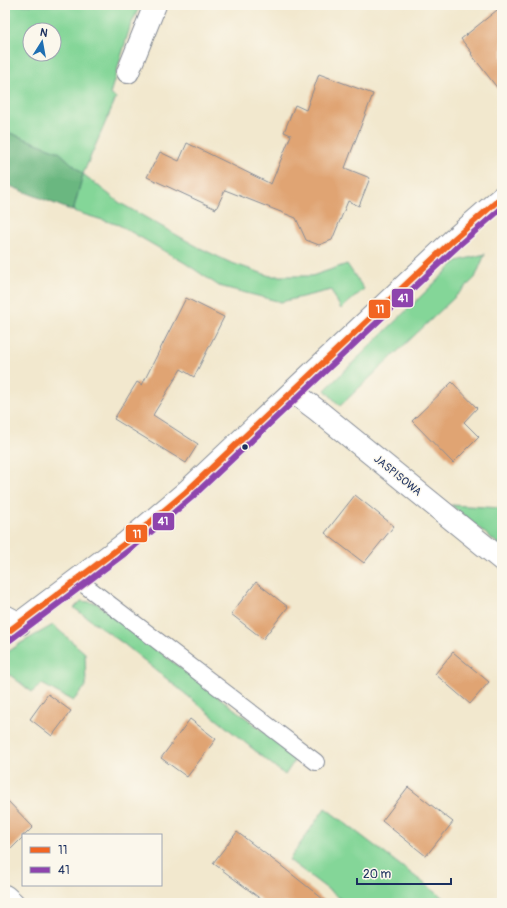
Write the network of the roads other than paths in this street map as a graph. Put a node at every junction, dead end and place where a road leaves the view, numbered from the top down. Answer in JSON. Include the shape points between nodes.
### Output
{"nodes":[{"id":1,"x":155,"y":5,"type":"edge"},
{"id":2,"x":128,"y":72,"type":"dead end"},
{"id":3,"x":502,"y":197,"type":"edge"},
{"id":4,"x":293,"y":392,"type":"junction"},
{"id":5,"x":502,"y":560,"type":"edge"},
{"id":6,"x":78,"y":580,"type":"junction"},
{"id":7,"x":10,"y":625,"type":"edge"},
{"id":8,"x":316,"y":762,"type":"dead end"},
{"id":9,"x":5,"y":896,"type":"edge"},
{"id":10,"x":13,"y":903,"type":"edge"}],
"edges":[{"from":1,"to":2,"type":"street"},
{"from":3,"to":4,"type":"street","via":[[454,239]]},
{"from":4,"to":5,"type":"street","name":"JASPISOWA"},
{"from":4,"to":6,"type":"street","via":[[186,492]]},
{"from":6,"to":7,"type":"street"},
{"from":6,"to":8,"type":"lane"},
{"from":9,"to":10,"type":"street"}]}
